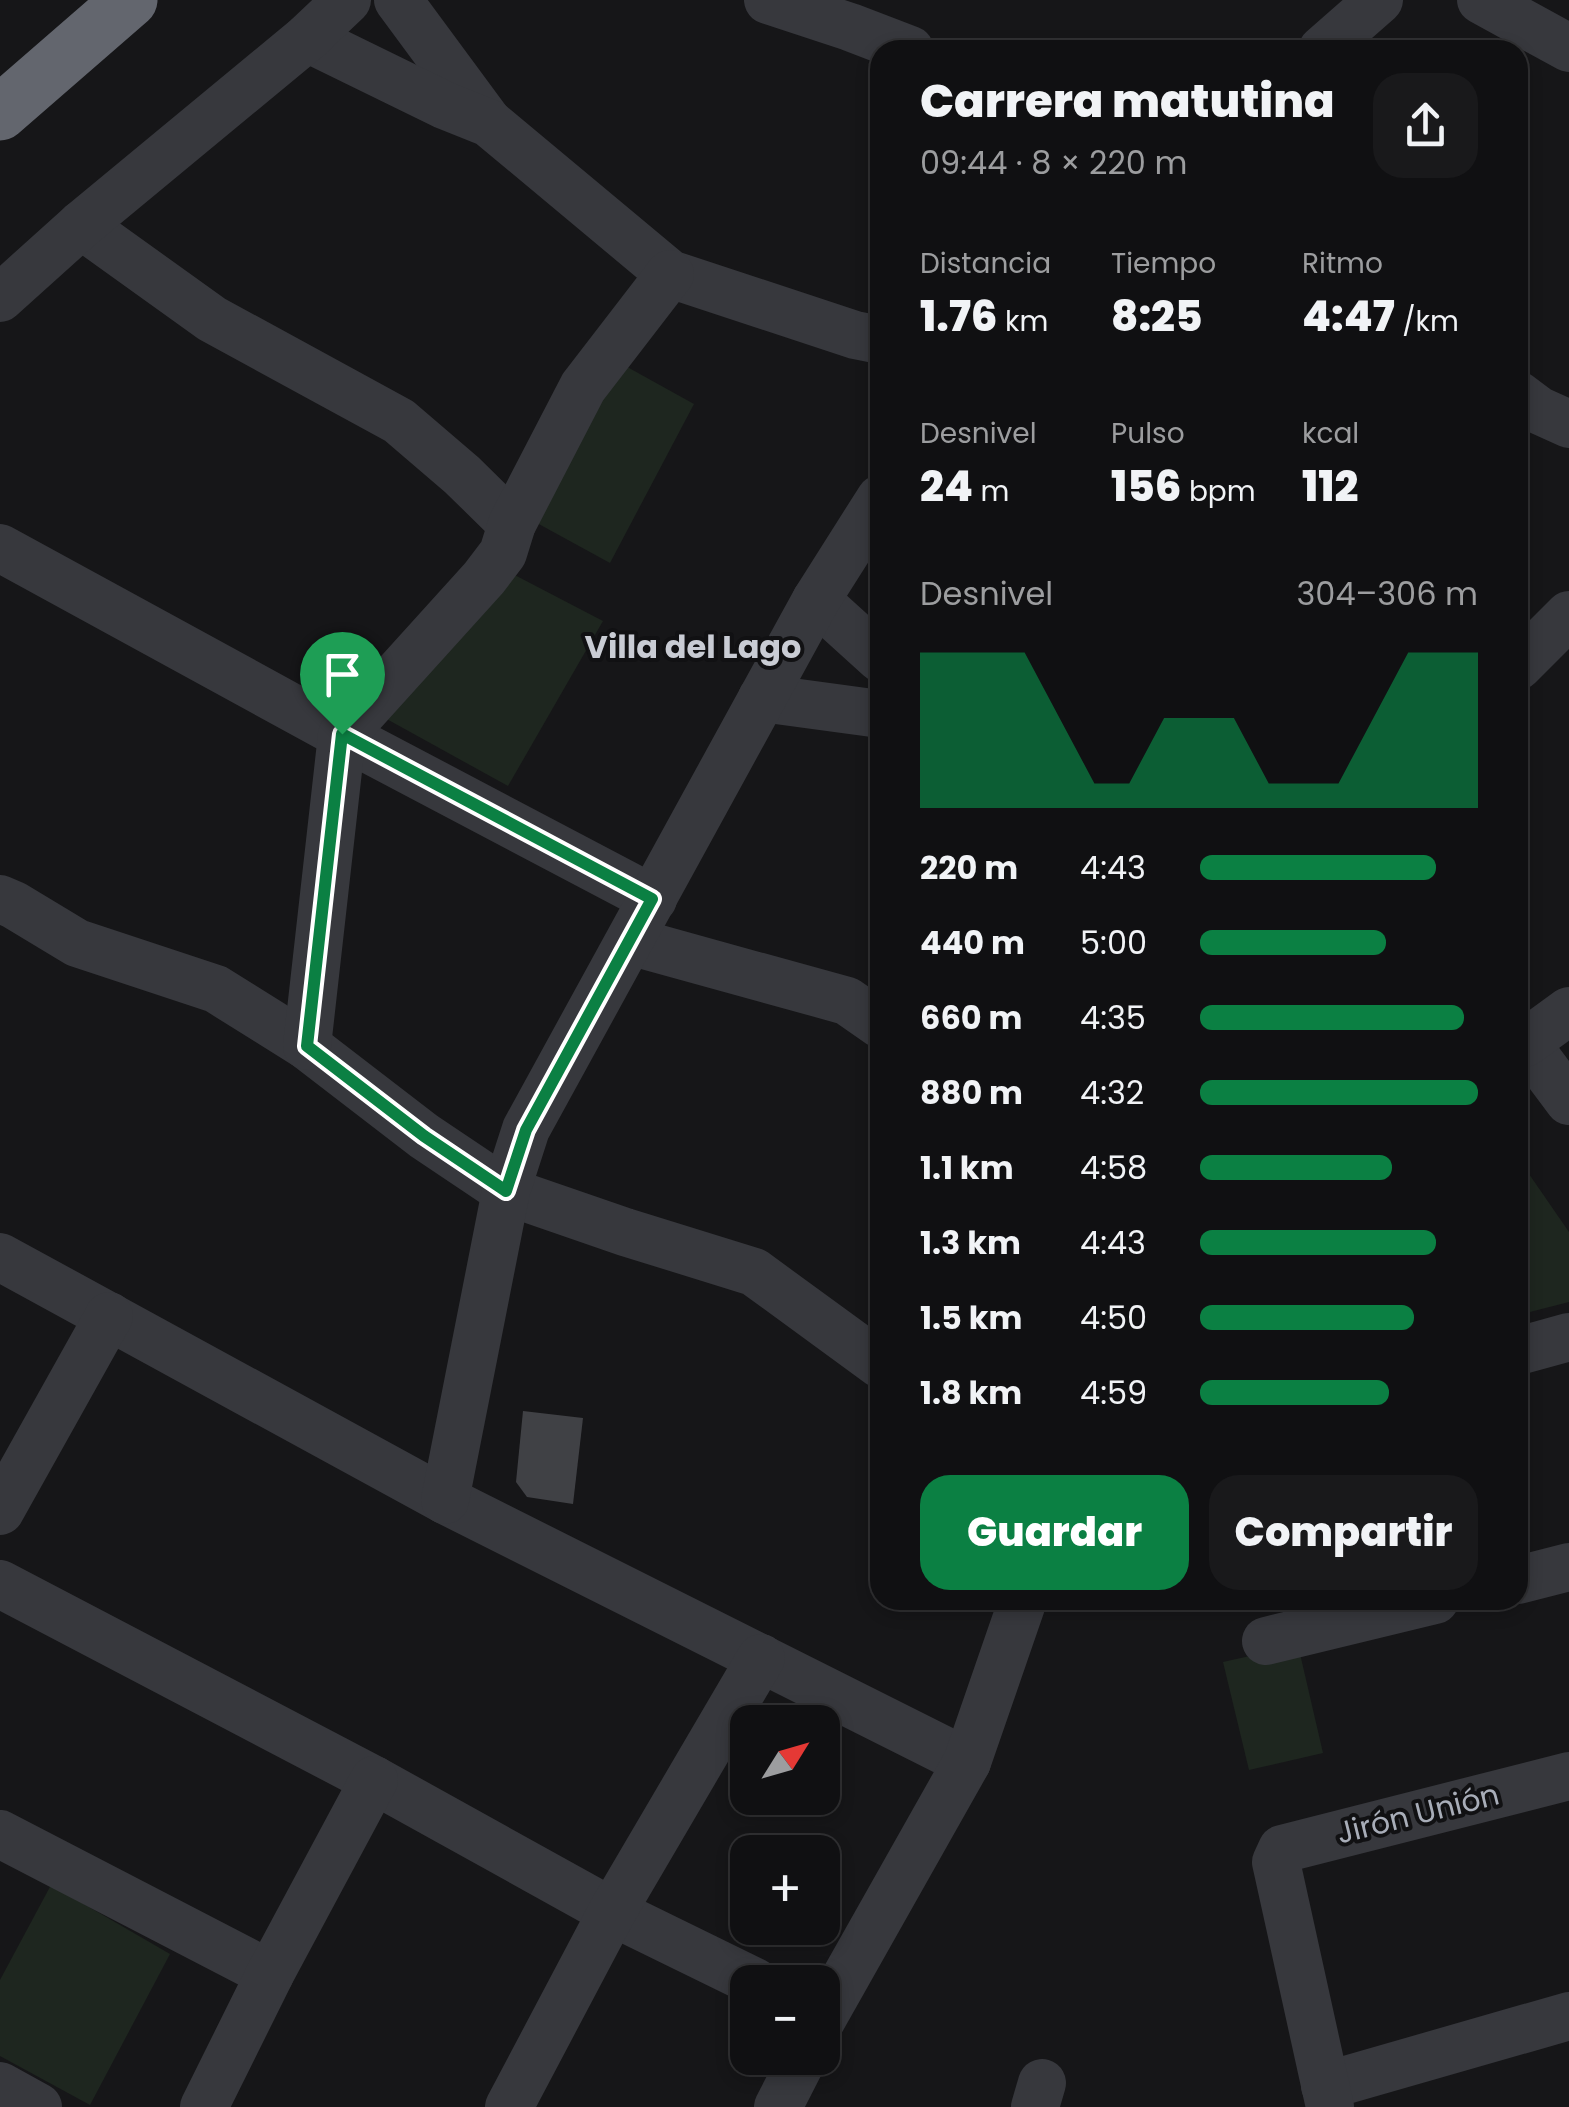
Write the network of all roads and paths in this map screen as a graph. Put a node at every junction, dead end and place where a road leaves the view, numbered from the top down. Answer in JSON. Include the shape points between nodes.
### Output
{"nodes":[{"id":1,"x":130,"y":0,"type":"edge"},
{"id":2,"x":347,"y":0,"type":"edge"},
{"id":3,"x":398,"y":0,"type":"edge"},
{"id":4,"x":768,"y":0,"type":"edge"},
{"id":5,"x":1379,"y":0,"type":"edge"},
{"id":6,"x":1481,"y":0,"type":"edge"},
{"id":7,"x":307,"y":38,"type":"junction"},
{"id":8,"x":885,"y":40,"type":"edge"},
{"id":9,"x":1333,"y":40,"type":"edge"},
{"id":10,"x":1569,"y":48,"type":"edge"},
{"id":11,"x":0,"y":112,"type":"edge"},
{"id":12,"x":488,"y":123,"type":"junction"},
{"id":13,"x":81,"y":225,"type":"junction"},
{"id":14,"x":670,"y":274,"type":"junction"},
{"id":15,"x":0,"y":298,"type":"edge"},
{"id":16,"x":870,"y":338,"type":"edge"},
{"id":17,"x":1541,"y":409,"type":"edge"},
{"id":18,"x":1569,"y":446,"type":"edge"},
{"id":19,"x":870,"y":516,"type":"edge"},
{"id":20,"x":512,"y":524,"type":"junction"},
{"id":21,"x":0,"y":548,"type":"edge"},
{"id":22,"x":816,"y":600,"type":"junction"},
{"id":23,"x":1569,"y":615,"type":"edge"},
{"id":24,"x":870,"y":649,"type":"edge"},
{"id":25,"x":1528,"y":656,"type":"edge"},
{"id":26,"x":762,"y":698,"type":"junction"},
{"id":27,"x":870,"y":713,"type":"edge"},
{"id":28,"x":342,"y":734,"type":"junction"},
{"id":29,"x":0,"y":898,"type":"edge"},
{"id":30,"x":652,"y":899,"type":"junction"},
{"id":31,"x":630,"y":942,"type":"junction"},
{"id":32,"x":1569,"y":1011,"type":"edge"},
{"id":33,"x":870,"y":1017,"type":"edge"},
{"id":34,"x":1528,"y":1034,"type":"edge"},
{"id":35,"x":307,"y":1046,"type":"junction"},
{"id":36,"x":1528,"y":1047,"type":"edge"},
{"id":37,"x":1569,"y":1101,"type":"edge"},
{"id":38,"x":506,"y":1191,"type":"junction"},
{"id":39,"x":0,"y":1257,"type":"edge"},
{"id":40,"x":109,"y":1316,"type":"junction"},
{"id":41,"x":1569,"y":1338,"type":"edge"},
{"id":42,"x":1528,"y":1348,"type":"edge"},
{"id":43,"x":870,"y":1357,"type":"edge"},
{"id":44,"x":445,"y":1500,"type":"junction"},
{"id":45,"x":0,"y":1511,"type":"edge"},
{"id":46,"x":1569,"y":1567,"type":"edge"},
{"id":47,"x":1528,"y":1577,"type":"edge"},
{"id":48,"x":0,"y":1584,"type":"edge"},
{"id":49,"x":1020,"y":1610,"type":"edge"},
{"id":50,"x":1393,"y":1610,"type":"edge"},
{"id":51,"x":1266,"y":1641,"type":"dead end"},
{"id":52,"x":761,"y":1658,"type":"junction"},
{"id":53,"x":967,"y":1762,"type":"junction"},
{"id":54,"x":1569,"y":1776,"type":"edge"},
{"id":55,"x":374,"y":1780,"type":"junction"},
{"id":56,"x":0,"y":1834,"type":"edge"},
{"id":57,"x":612,"y":1912,"type":"junction"},
{"id":58,"x":730,"y":1970,"type":"edge"},
{"id":59,"x":270,"y":1974,"type":"junction"},
{"id":60,"x":840,"y":1988,"type":"edge"},
{"id":61,"x":1569,"y":2016,"type":"edge"},
{"id":62,"x":794,"y":2075,"type":"edge"},
{"id":63,"x":0,"y":2086,"type":"edge"},
{"id":64,"x":1328,"y":2097,"type":"edge"},
{"id":65,"x":38,"y":2107,"type":"edge"},
{"id":66,"x":204,"y":2107,"type":"edge"},
{"id":67,"x":508,"y":2107,"type":"edge"},
{"id":68,"x":778,"y":2107,"type":"edge"}],
"edges":[{"from":1,"to":11,"type":"highway"},
{"from":2,"to":7,"type":"street"},
{"from":3,"to":12,"type":"street"},
{"from":4,"to":8,"type":"street"},
{"from":5,"to":9,"type":"street"},
{"from":6,"to":10,"type":"street"},
{"from":7,"to":12,"type":"street"},
{"from":7,"to":13,"type":"street"},
{"from":12,"to":14,"type":"street"},
{"from":13,"to":15,"type":"street"},
{"from":13,"to":20,"type":"street","via":[[212,319],[399,420]]},
{"from":14,"to":16,"type":"street"},
{"from":14,"to":20,"type":"street","via":[[582,387]]},
{"from":17,"to":18,"type":"street"},
{"from":19,"to":22,"type":"street"},
{"from":20,"to":28,"type":"street","via":[[503,553],[484,578]]},
{"from":21,"to":28,"type":"street"},
{"from":22,"to":24,"type":"street"},
{"from":22,"to":26,"type":"street"},
{"from":23,"to":25,"type":"street"},
{"from":26,"to":27,"type":"street"},
{"from":26,"to":30,"type":"street"},
{"from":28,"to":30,"type":"street"},
{"from":28,"to":35,"type":"street"},
{"from":29,"to":35,"type":"street","via":[[78,943],[216,989]]},
{"from":30,"to":31,"type":"street"},
{"from":31,"to":33,"type":"street","via":[[847,1001]]},
{"from":31,"to":38,"type":"street","via":[[526,1130]]},
{"from":32,"to":34,"type":"street"},
{"from":35,"to":38,"type":"street"},
{"from":36,"to":37,"type":"street"},
{"from":38,"to":43,"type":"street","via":[[754,1272]]},
{"from":38,"to":44,"type":"street"},
{"from":39,"to":40,"type":"street"},
{"from":40,"to":44,"type":"street"},
{"from":40,"to":45,"type":"street"},
{"from":41,"to":42,"type":"street"},
{"from":44,"to":52,"type":"street"},
{"from":46,"to":47,"type":"street"},
{"from":48,"to":55,"type":"street"},
{"from":49,"to":53,"type":"street"},
{"from":50,"to":51,"type":"street"},
{"from":52,"to":53,"type":"street"},
{"from":52,"to":57,"type":"street"},
{"from":53,"to":60,"type":"street"},
{"from":54,"to":64,"type":"street","name":"Jirón Unión","via":[[1282,1848],[1276,1862]]},
{"from":55,"to":57,"type":"street"},
{"from":55,"to":59,"type":"street"},
{"from":56,"to":59,"type":"street"},
{"from":57,"to":58,"type":"street"},
{"from":57,"to":67,"type":"street"},
{"from":59,"to":66,"type":"street"},
{"from":61,"to":64,"type":"street"},
{"from":62,"to":68,"type":"street"},
{"from":63,"to":65,"type":"street"}]}
